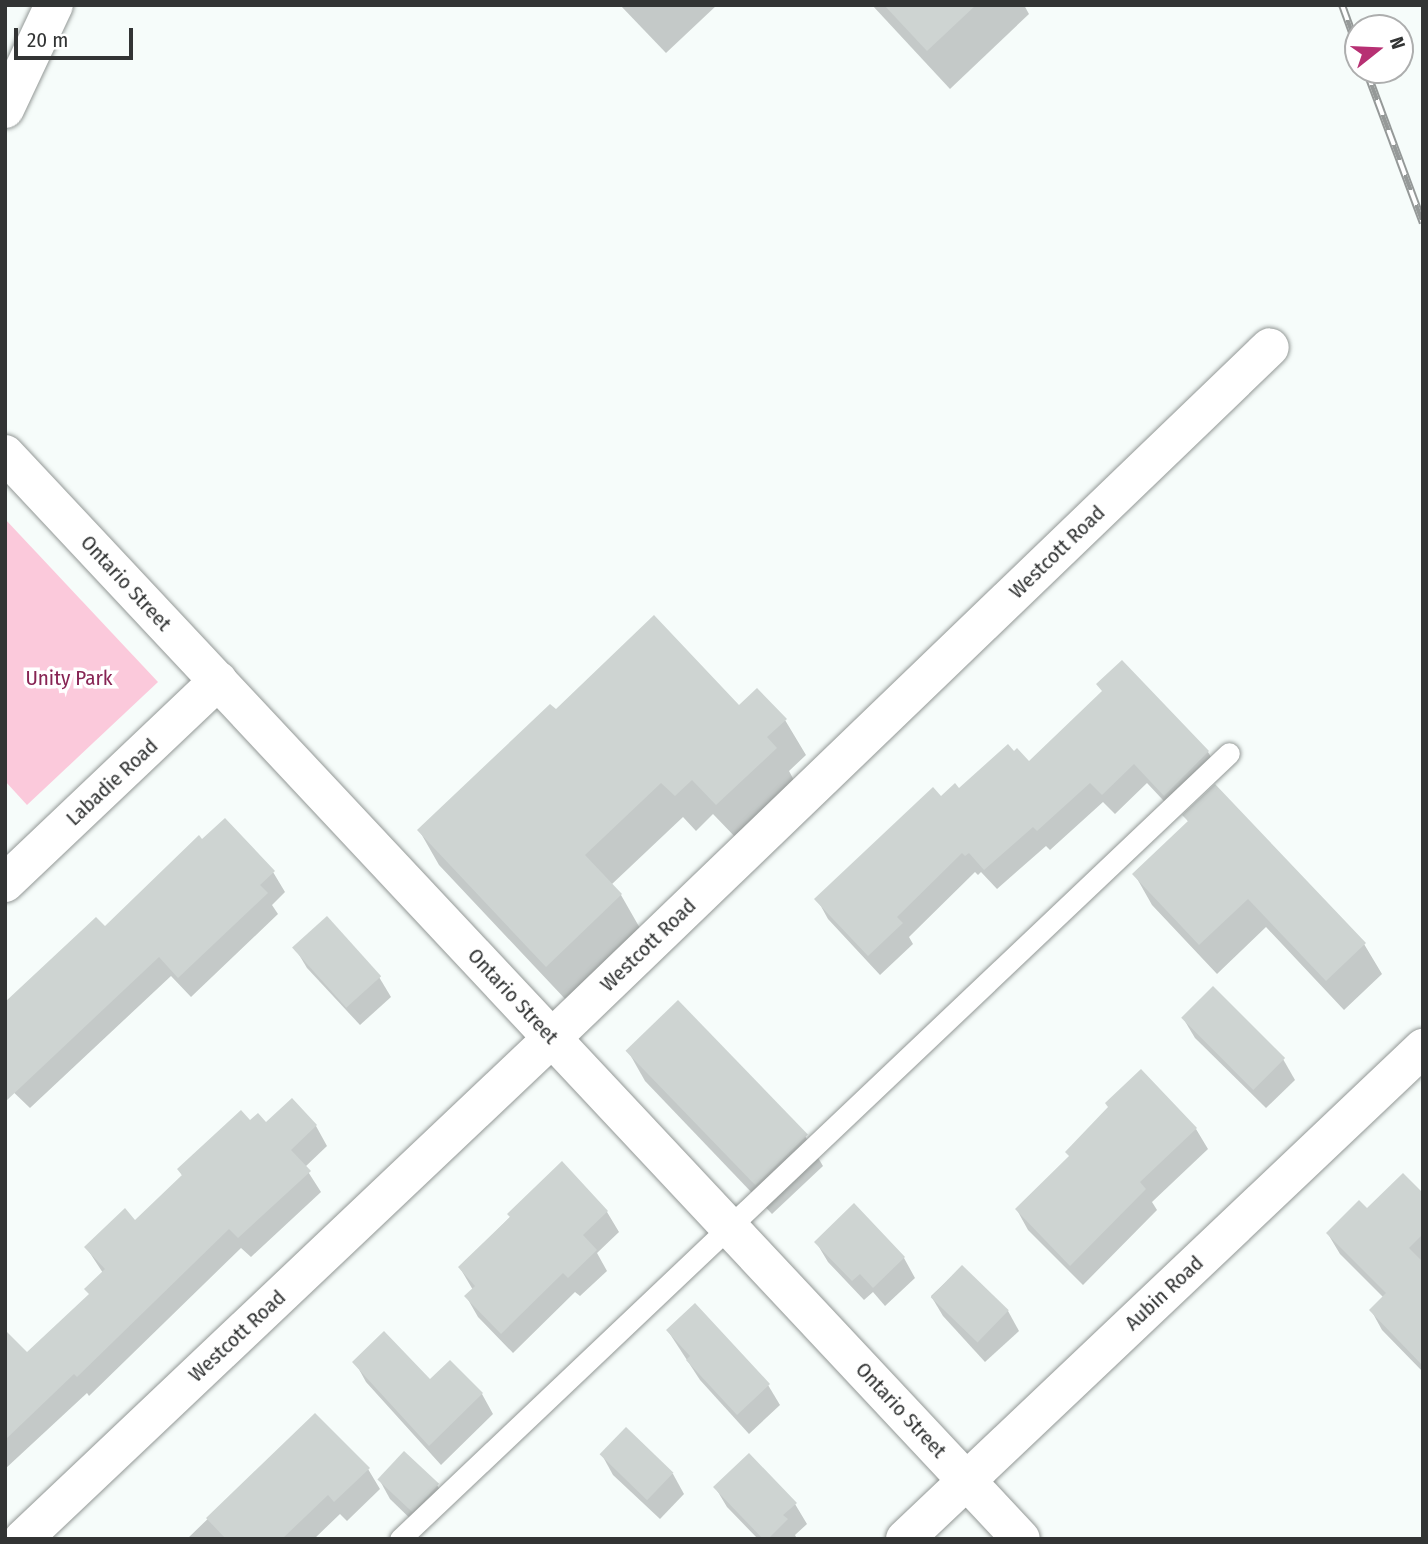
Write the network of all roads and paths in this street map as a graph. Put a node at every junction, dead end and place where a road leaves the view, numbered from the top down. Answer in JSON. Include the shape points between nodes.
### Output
{"nodes":[{"id":1,"x":54,"y":5,"type":"edge"},
{"id":2,"x":5,"y":108,"type":"edge"},
{"id":3,"x":1270,"y":347,"type":"dead end"},
{"id":4,"x":5,"y":454,"type":"edge"},
{"id":5,"x":218,"y":681,"type":"junction"},
{"id":6,"x":1228,"y":753,"type":"dead end"},
{"id":7,"x":5,"y":883,"type":"edge"},
{"id":8,"x":552,"y":1038,"type":"junction"},
{"id":9,"x":1423,"y":1048,"type":"edge"},
{"id":10,"x":729,"y":1227,"type":"junction"},
{"id":11,"x":966,"y":1481,"type":"junction"},
{"id":12,"x":23,"y":1539,"type":"edge"},
{"id":13,"x":400,"y":1539,"type":"edge"},
{"id":14,"x":905,"y":1539,"type":"edge"},
{"id":15,"x":1021,"y":1539,"type":"edge"}],
"edges":[{"from":1,"to":2,"type":"street"},
{"from":3,"to":8,"type":"street","name":"Westcott Road"},
{"from":4,"to":5,"type":"street","name":"Ontario Street"},
{"from":5,"to":7,"type":"street","name":"Labadie Road"},
{"from":5,"to":8,"type":"street","name":"Ontario Street"},
{"from":6,"to":10,"type":"lane"},
{"from":8,"to":10,"type":"street","name":"Ontario Street"},
{"from":8,"to":12,"type":"street","name":"Westcott Road"},
{"from":9,"to":11,"type":"street","name":"Aubin Road"},
{"from":10,"to":11,"type":"street","name":"Ontario Street"},
{"from":10,"to":13,"type":"lane"},
{"from":11,"to":14,"type":"street","name":"Aubin Road"},
{"from":11,"to":15,"type":"street","name":"Ontario Street"}]}
